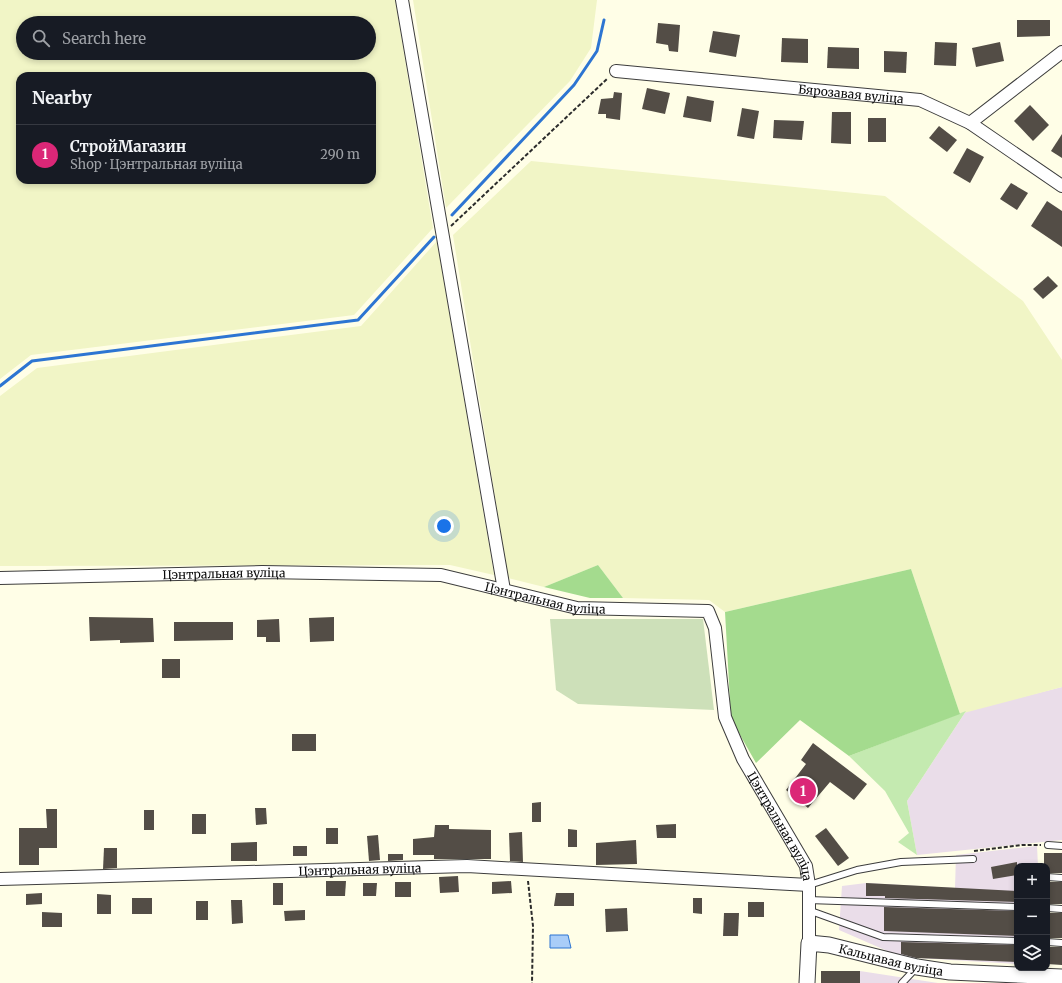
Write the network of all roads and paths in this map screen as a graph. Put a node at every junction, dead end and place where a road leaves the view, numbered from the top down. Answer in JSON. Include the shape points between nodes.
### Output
{"nodes":[{"id":1,"x":402,"y":0,"type":"edge"},
{"id":2,"x":1062,"y":52,"type":"edge"},
{"id":3,"x":616,"y":71,"type":"joint"},
{"id":4,"x":970,"y":123,"type":"junction"},
{"id":5,"x":1062,"y":186,"type":"edge"},
{"id":6,"x":443,"y":234,"type":"junction"},
{"id":7,"x":0,"y":578,"type":"edge"},
{"id":8,"x":504,"y":590,"type":"junction"},
{"id":9,"x":1048,"y":846,"type":"joint"},
{"id":10,"x":1062,"y":846,"type":"edge"},
{"id":11,"x":970,"y":852,"type":"dead end"},
{"id":12,"x":973,"y":859,"type":"dead end"},
{"id":13,"x":529,"y":869,"type":"junction"},
{"id":14,"x":1050,"y":878,"type":"edge"},
{"id":15,"x":1062,"y":878,"type":"edge"},
{"id":16,"x":0,"y":879,"type":"edge"},
{"id":17,"x":809,"y":885,"type":"junction"},
{"id":18,"x":808,"y":905,"type":"junction"},
{"id":19,"x":1014,"y":907,"type":"edge"},
{"id":20,"x":1050,"y":908,"type":"edge"},
{"id":21,"x":1062,"y":909,"type":"edge"},
{"id":22,"x":1014,"y":941,"type":"edge"},
{"id":23,"x":1050,"y":942,"type":"edge"},
{"id":24,"x":809,"y":943,"type":"junction"},
{"id":25,"x":1062,"y":943,"type":"edge"},
{"id":26,"x":917,"y":968,"type":"junction"},
{"id":27,"x":1062,"y":977,"type":"edge"},
{"id":28,"x":1008,"y":979,"type":"edge"},
{"id":29,"x":532,"y":983,"type":"edge"},
{"id":30,"x":807,"y":983,"type":"edge"},
{"id":31,"x":902,"y":983,"type":"edge"}],
"edges":[{"from":1,"to":6,"type":"street"},
{"from":2,"to":4,"type":"street"},
{"from":3,"to":4,"type":"street","name":"Бярозавая вуліца","via":[[920,100]]},
{"from":3,"to":6,"type":"path"},
{"from":4,"to":5,"type":"street","name":"Бярозавая вуліца"},
{"from":6,"to":8,"type":"street"},
{"from":7,"to":8,"type":"street","name":"Цэнтральная вуліца","via":[[262,572],[441,575]]},
{"from":8,"to":17,"type":"street","name":"Цэнтральная вуліца","via":[[577,608],[708,611],[715,628],[725,717],[743,758],[806,866]]},
{"from":9,"to":10,"type":"lane"},
{"from":9,"to":11,"type":"path","via":[[1022,845]]},
{"from":12,"to":17,"type":"lane","via":[[901,862],[857,870]]},
{"from":13,"to":16,"type":"street","name":"Цэнтральная вуліца","via":[[467,866]]},
{"from":13,"to":17,"type":"street","name":"Цэнтральная вуліца"},
{"from":13,"to":29,"type":"path","via":[[533,926]]},
{"from":14,"to":15,"type":"lane"},
{"from":17,"to":18,"type":"street"},
{"from":18,"to":19,"type":"lane"},
{"from":18,"to":22,"type":"lane","via":[[883,937]]},
{"from":18,"to":24,"type":"street"},
{"from":20,"to":21,"type":"lane"},
{"from":23,"to":25,"type":"lane"},
{"from":24,"to":26,"type":"street","name":"Кальцавая вуліца","via":[[829,944]]},
{"from":24,"to":30,"type":"street"},
{"from":26,"to":28,"type":"street","name":"Кальцавая вуліца"},
{"from":26,"to":31,"type":"lane"},
{"from":27,"to":28,"type":"street","name":"Кальцавая вуліца"}]}
